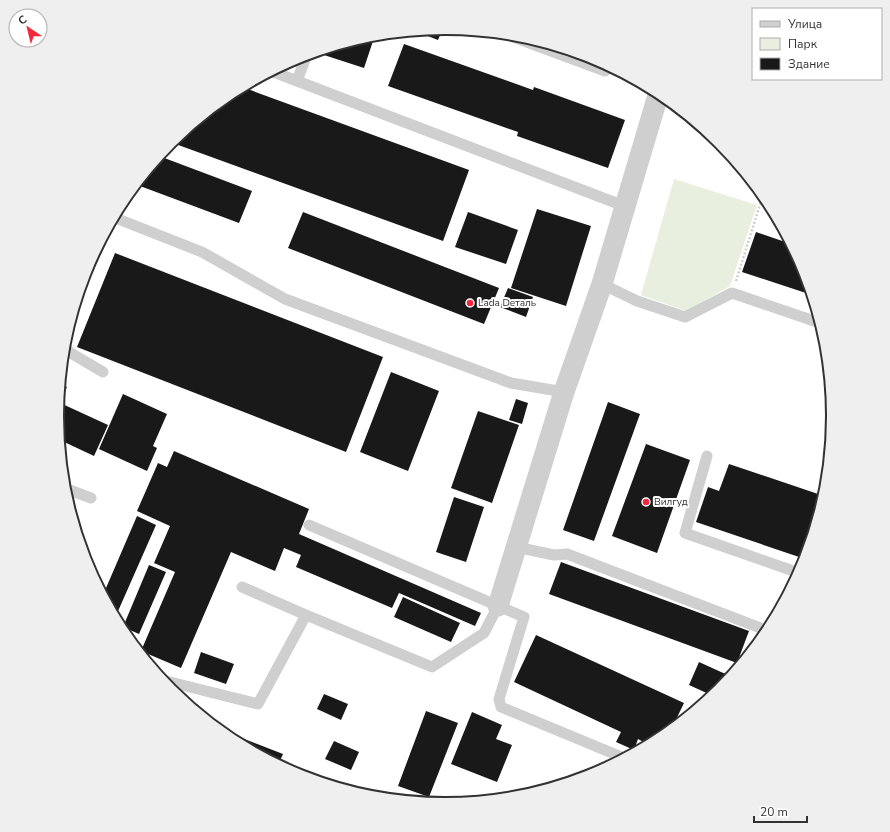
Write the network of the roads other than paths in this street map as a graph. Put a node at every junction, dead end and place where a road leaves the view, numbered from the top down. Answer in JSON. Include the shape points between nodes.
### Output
{"nodes":[{"id":1,"x":541,"y":47,"type":"edge"},
{"id":2,"x":304,"y":62,"type":"edge"},
{"id":3,"x":605,"y":70,"type":"edge"},
{"id":4,"x":277,"y":73,"type":"edge"},
{"id":5,"x":297,"y":81,"type":"junction"},
{"id":6,"x":657,"y":99,"type":"edge"},
{"id":7,"x":624,"y":206,"type":"junction"},
{"id":8,"x":119,"y":219,"type":"edge"},
{"id":9,"x":602,"y":284,"type":"junction"},
{"id":10,"x":814,"y":321,"type":"edge"},
{"id":11,"x":69,"y":353,"type":"edge"},
{"id":12,"x":103,"y":372,"type":"dead end"},
{"id":13,"x":564,"y":392,"type":"junction"},
{"id":14,"x":707,"y":456,"type":"dead end"},
{"id":15,"x":71,"y":491,"type":"edge"},
{"id":16,"x":91,"y":498,"type":"dead end"},
{"id":17,"x":308,"y":525,"type":"dead end"},
{"id":18,"x":516,"y":547,"type":"junction"},
{"id":19,"x":793,"y":571,"type":"edge"},
{"id":20,"x":242,"y":587,"type":"dead end"},
{"id":21,"x":498,"y":606,"type":"junction"},
{"id":22,"x":306,"y":615,"type":"junction"},
{"id":23,"x":762,"y":629,"type":"edge"},
{"id":24,"x":174,"y":683,"type":"edge"},
{"id":25,"x":618,"y":756,"type":"edge"}],
"edges":[{"from":1,"to":3,"type":"lane"},
{"from":2,"to":5,"type":"lane"},
{"from":4,"to":5,"type":"lane"},
{"from":5,"to":7,"type":"lane"},
{"from":6,"to":7,"type":"street"},
{"from":7,"to":9,"type":"street"},
{"from":8,"to":13,"type":"lane","via":[[202,252],[285,299],[511,383]]},
{"from":9,"to":10,"type":"lane","via":[[637,301],[686,317],[732,293]]},
{"from":9,"to":13,"type":"street"},
{"from":11,"to":12,"type":"lane"},
{"from":13,"to":18,"type":"street"},
{"from":14,"to":19,"type":"lane","via":[[685,534]]},
{"from":15,"to":16,"type":"lane"},
{"from":17,"to":21,"type":"lane"},
{"from":18,"to":21,"type":"street"},
{"from":18,"to":23,"type":"lane","via":[[554,555],[567,554]]},
{"from":20,"to":22,"type":"lane"},
{"from":21,"to":22,"type":"lane","via":[[484,633],[432,667]]},
{"from":21,"to":25,"type":"lane","via":[[524,617],[499,699],[501,707]]},
{"from":22,"to":24,"type":"lane","via":[[258,704]]}]}
